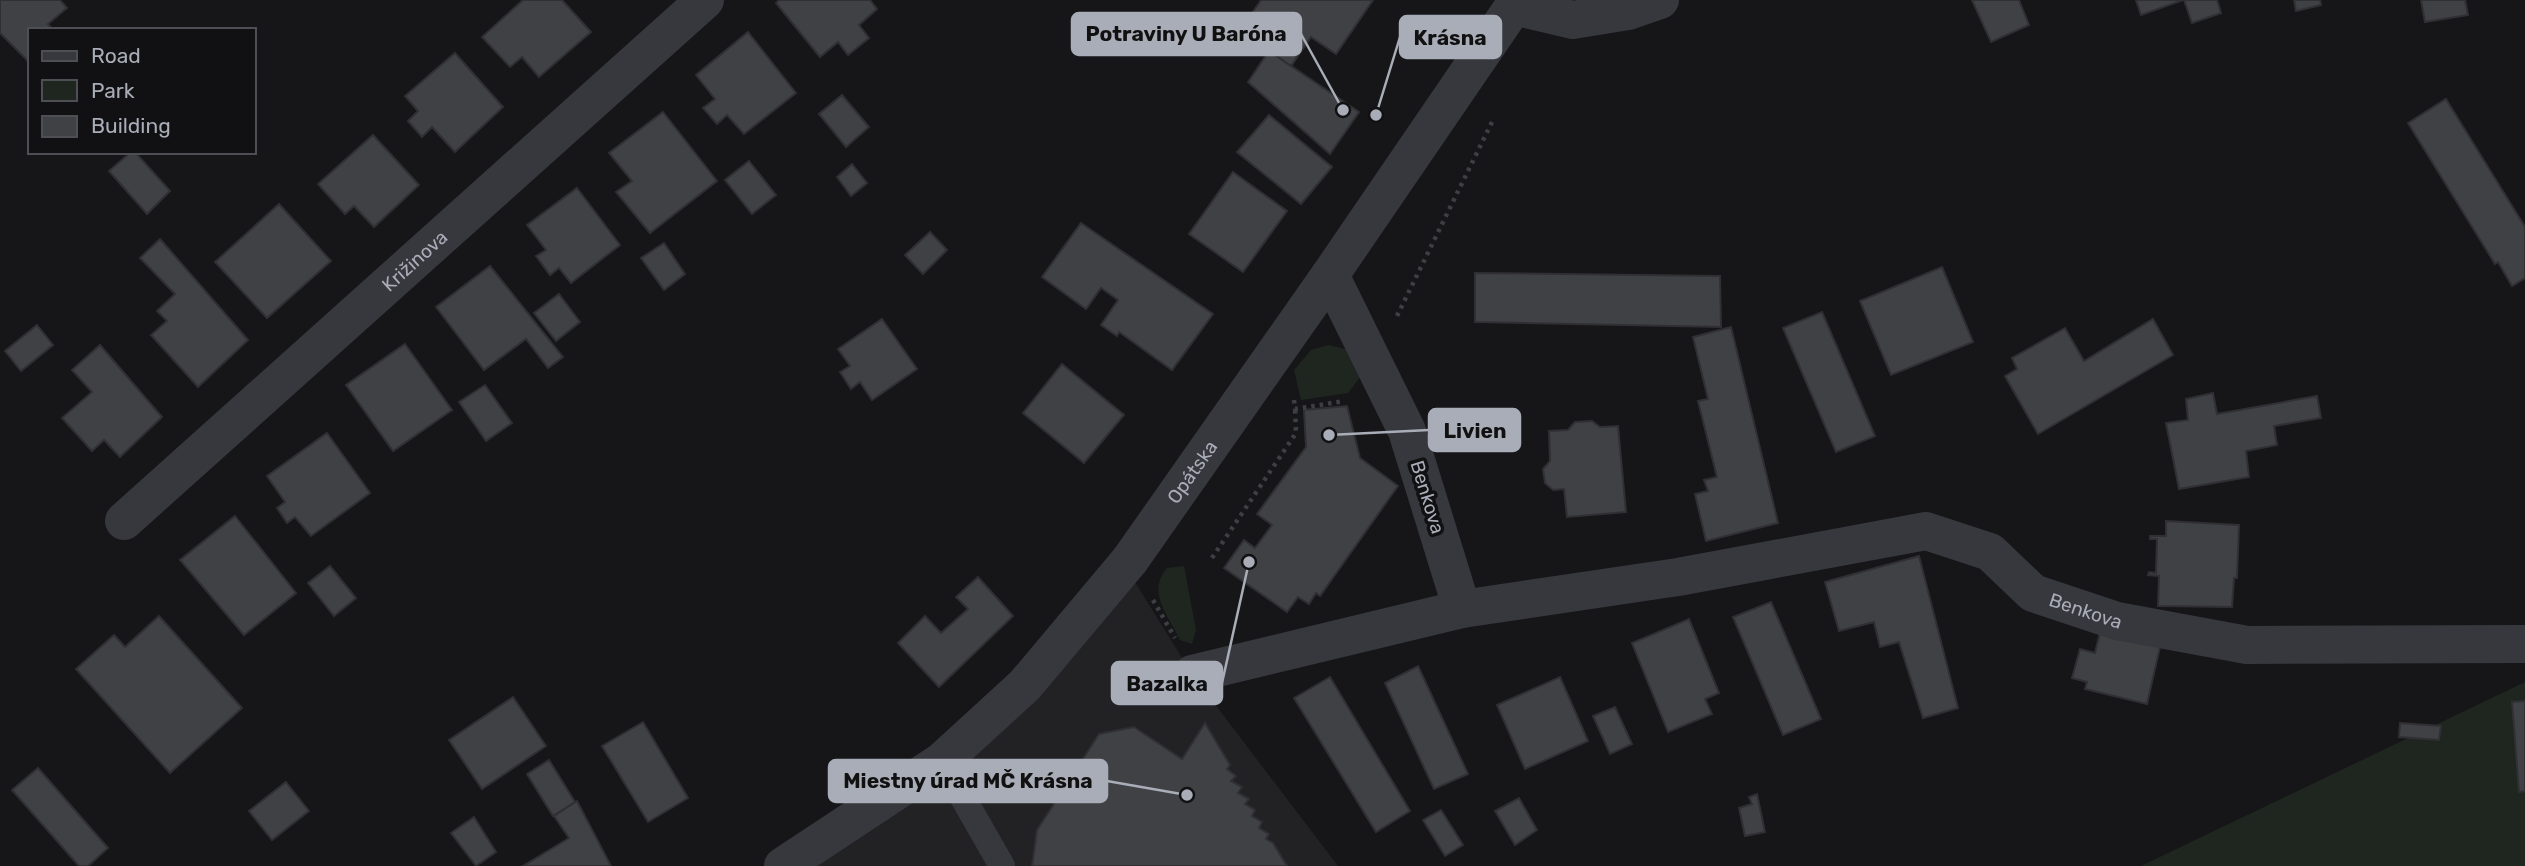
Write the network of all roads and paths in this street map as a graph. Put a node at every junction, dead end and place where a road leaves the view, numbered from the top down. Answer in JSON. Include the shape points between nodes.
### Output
{"nodes":[{"id":1,"x":705,"y":0,"type":"edge"},
{"id":2,"x":1660,"y":0,"type":"edge"},
{"id":3,"x":1514,"y":2,"type":"edge"},
{"id":4,"x":1330,"y":275,"type":"junction"},
{"id":5,"x":1296,"y":408,"type":"dead end"},
{"id":6,"x":124,"y":521,"type":"dead end"},
{"id":7,"x":1212,"y":558,"type":"dead end"},
{"id":8,"x":1130,"y":560,"type":"junction"},
{"id":9,"x":1462,"y":609,"type":"junction"},
{"id":10,"x":2525,"y":644,"type":"edge"},
{"id":11,"x":1194,"y":673,"type":"joint"},
{"id":12,"x":942,"y":761,"type":"junction"},
{"id":13,"x":783,"y":866,"type":"edge"},
{"id":14,"x":1002,"y":866,"type":"edge"}],
"edges":[{"from":1,"to":6,"type":"street","name":"Križinova"},
{"from":2,"to":3,"type":"street","via":[[1629,11],[1573,20]]},
{"from":3,"to":4,"type":"street","name":"Opátska"},
{"from":4,"to":8,"type":"street","name":"Opátska"},
{"from":4,"to":9,"type":"street","name":"Benkova","via":[[1407,431]]},
{"from":5,"to":7,"type":"path","via":[[1296,433]]},
{"from":8,"to":11,"type":"path"},
{"from":8,"to":12,"type":"street","name":"Opátska","via":[[1025,685]]},
{"from":9,"to":10,"type":"street","name":"Benkova","via":[[1678,578],[1926,531],[1990,552],[2033,593],[2117,621],[2247,645]]},
{"from":9,"to":11,"type":"street","name":"Benkova"},
{"from":12,"to":13,"type":"street","name":"Opátska"},
{"from":12,"to":14,"type":"lane"}]}
